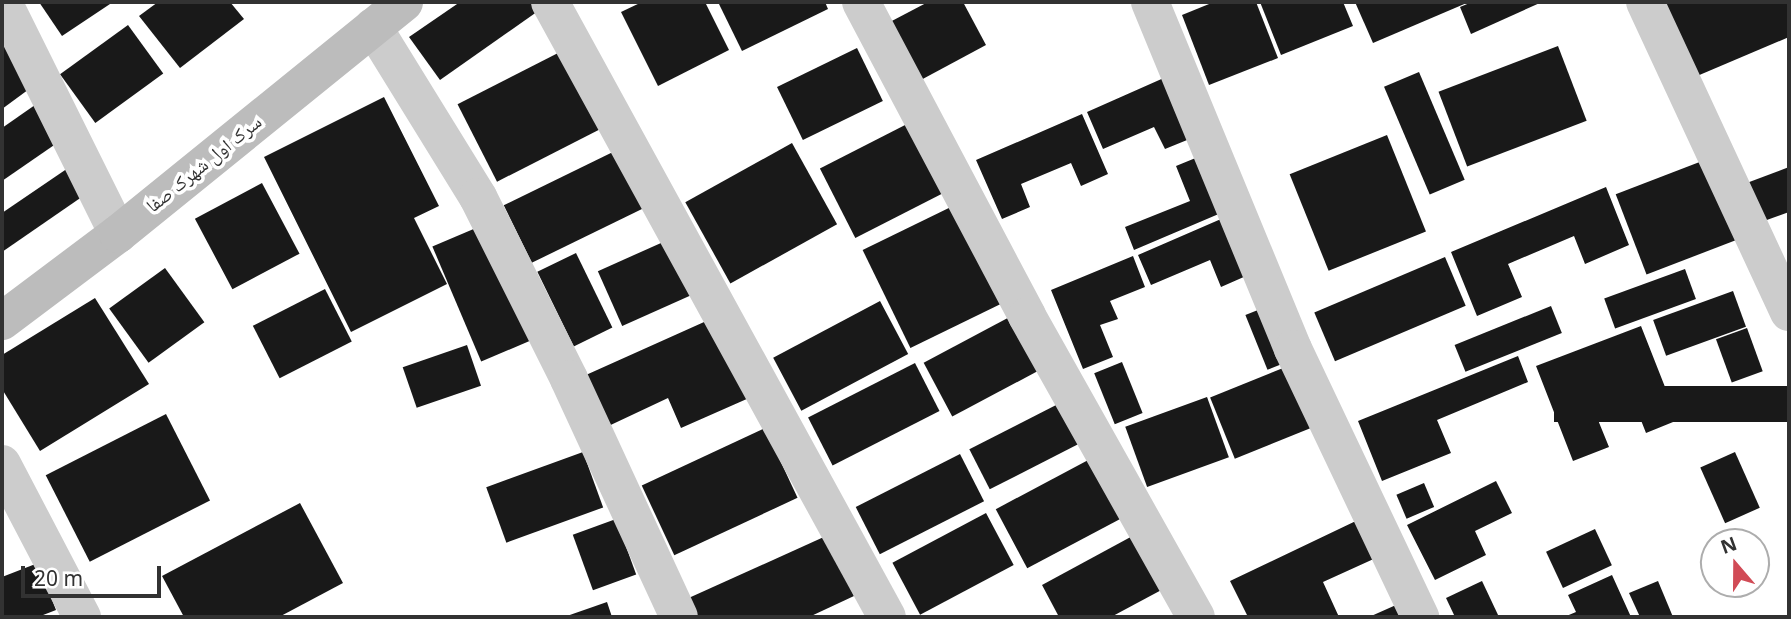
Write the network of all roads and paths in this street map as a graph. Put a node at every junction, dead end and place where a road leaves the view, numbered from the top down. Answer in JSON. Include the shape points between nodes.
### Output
{"nodes":[{"id":1,"x":3,"y":2,"type":"edge"},
{"id":2,"x":550,"y":2,"type":"edge"},
{"id":3,"x":861,"y":2,"type":"edge"},
{"id":4,"x":1150,"y":2,"type":"edge"},
{"id":5,"x":1645,"y":2,"type":"edge"},
{"id":6,"x":391,"y":10,"type":"edge"},
{"id":7,"x":118,"y":234,"type":"junction"},
{"id":8,"x":1789,"y":312,"type":"edge"},
{"id":9,"x":2,"y":321,"type":"edge"},
{"id":10,"x":2,"y":464,"type":"edge"},
{"id":11,"x":82,"y":617,"type":"edge"},
{"id":12,"x":679,"y":617,"type":"edge"},
{"id":13,"x":887,"y":617,"type":"edge"},
{"id":14,"x":1196,"y":617,"type":"edge"},
{"id":15,"x":1420,"y":617,"type":"edge"}],
"edges":[{"from":1,"to":7,"type":"street"},
{"from":2,"to":13,"type":"street"},
{"from":3,"to":14,"type":"street","via":[[1027,316]]},
{"from":4,"to":15,"type":"street","via":[[1293,349]]},
{"from":5,"to":8,"type":"street"},
{"from":6,"to":7,"type":"street","name":"سرک اول شهرک صفا"},
{"from":6,"to":12,"type":"street"},
{"from":7,"to":9,"type":"street","name":"سرک اول شهرک صفا"},
{"from":10,"to":11,"type":"street"}]}
